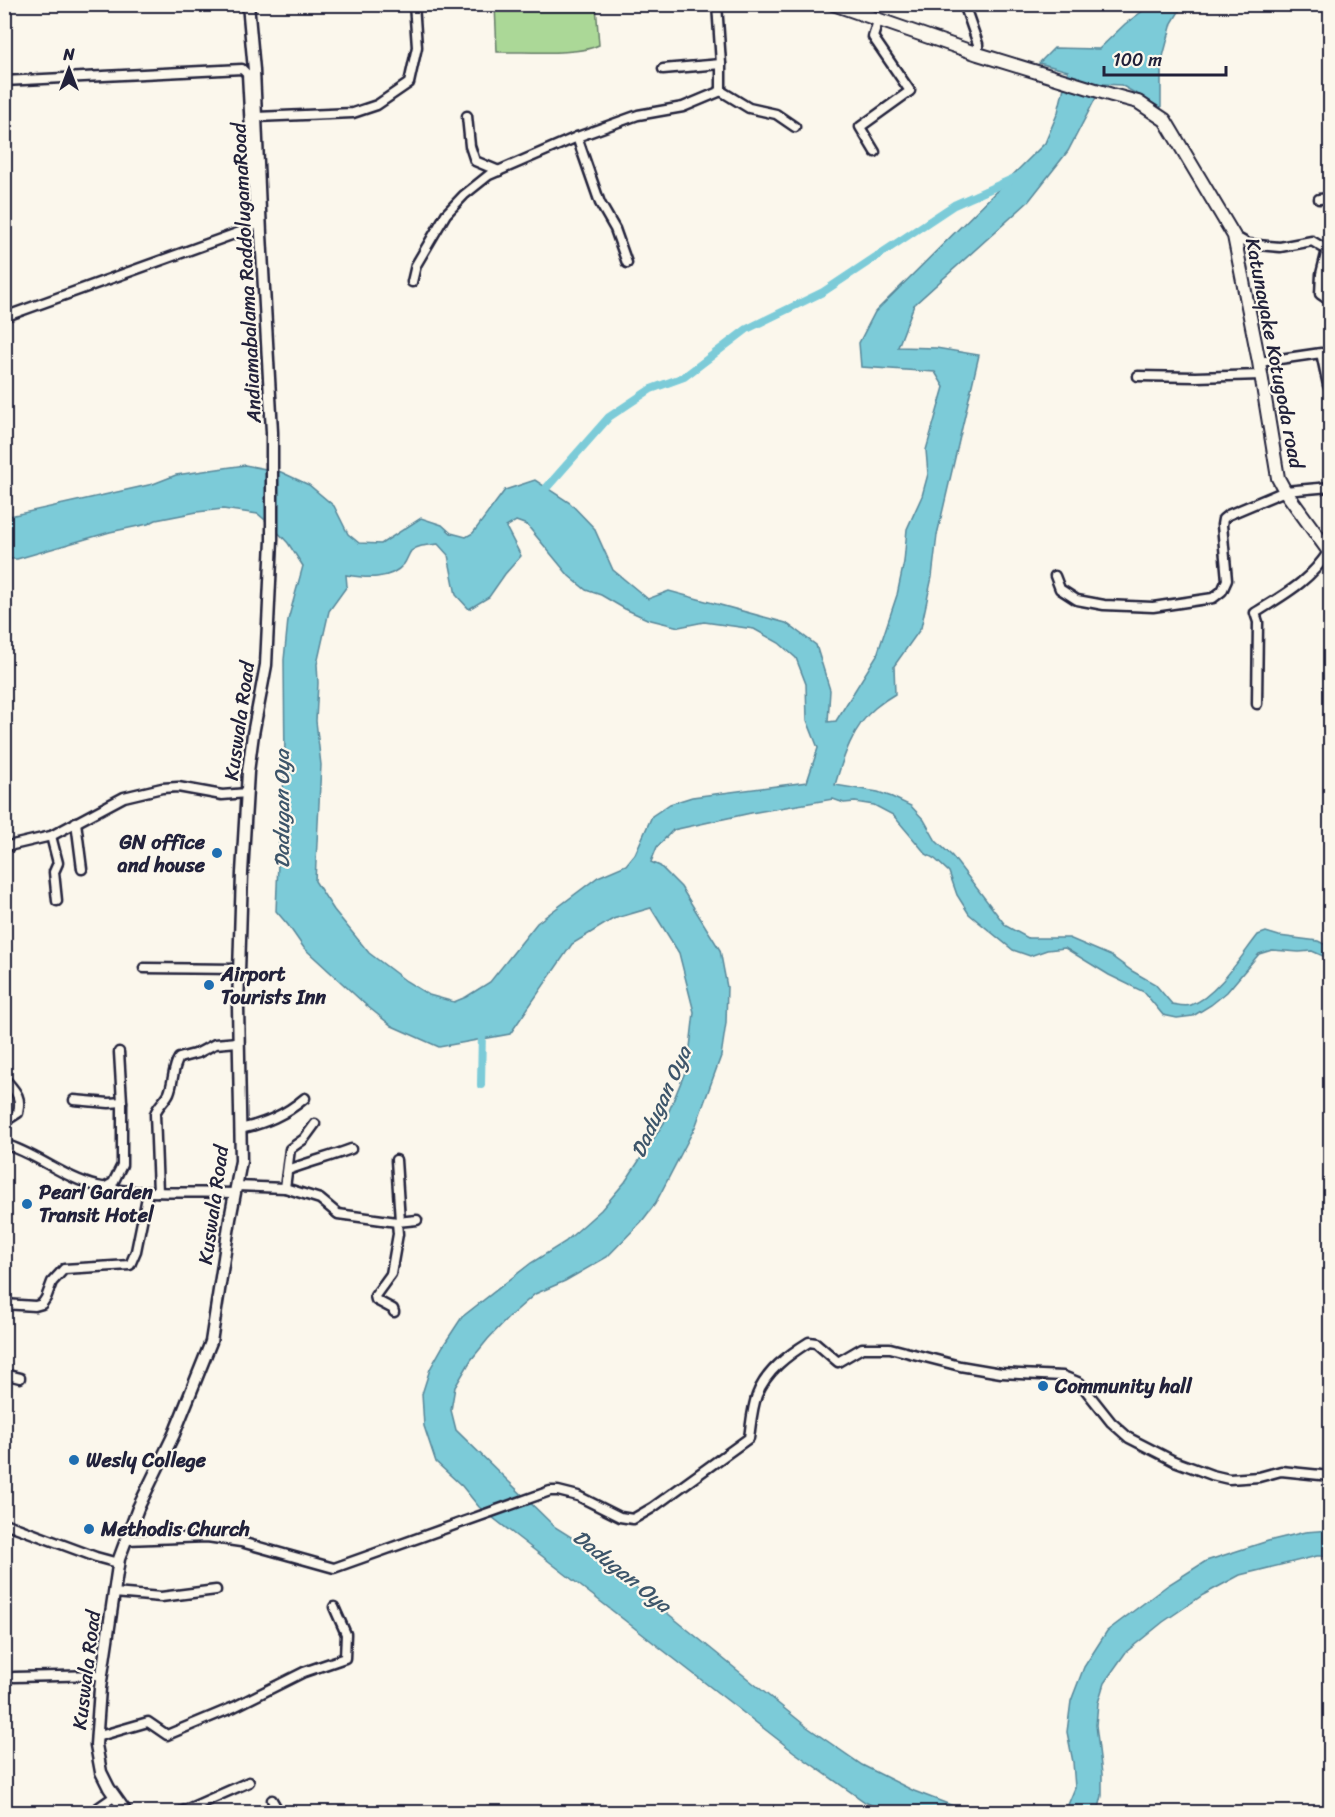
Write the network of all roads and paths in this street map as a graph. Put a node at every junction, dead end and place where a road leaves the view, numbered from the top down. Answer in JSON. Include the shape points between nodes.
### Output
{"nodes":[{"id":1,"x":248,"y":4,"type":"edge"},
{"id":2,"x":414,"y":4,"type":"edge"},
{"id":3,"x":717,"y":4,"type":"edge"},
{"id":4,"x":833,"y":4,"type":"edge"},
{"id":5,"x":964,"y":4,"type":"edge"},
{"id":6,"x":878,"y":21,"type":"junction"},
{"id":7,"x":978,"y":54,"type":"junction"},
{"id":8,"x":721,"y":64,"type":"junction"},
{"id":9,"x":663,"y":69,"type":"dead end"},
{"id":10,"x":4,"y":81,"type":"edge"},
{"id":11,"x":721,"y":91,"type":"junction"},
{"id":12,"x":467,"y":116,"type":"dead end"},
{"id":13,"x":256,"y":117,"type":"junction"},
{"id":14,"x":795,"y":128,"type":"dead end"},
{"id":15,"x":578,"y":136,"type":"junction"},
{"id":16,"x":875,"y":152,"type":"dead end"},
{"id":17,"x":499,"y":171,"type":"junction"},
{"id":18,"x":1330,"y":198,"type":"edge"},
{"id":19,"x":1319,"y":199,"type":"dead end"},
{"id":20,"x":1234,"y":236,"type":"junction"},
{"id":21,"x":1329,"y":249,"type":"edge"},
{"id":22,"x":627,"y":263,"type":"dead end"},
{"id":23,"x":412,"y":282,"type":"dead end"},
{"id":24,"x":1330,"y":301,"type":"edge"},
{"id":25,"x":4,"y":317,"type":"edge"},
{"id":26,"x":1330,"y":350,"type":"edge"},
{"id":27,"x":1321,"y":353,"type":"junction"},
{"id":28,"x":1260,"y":369,"type":"junction"},
{"id":29,"x":1138,"y":376,"type":"dead end"},
{"id":30,"x":1330,"y":385,"type":"edge"},
{"id":31,"x":1330,"y":487,"type":"edge"},
{"id":32,"x":1286,"y":491,"type":"junction"},
{"id":33,"x":272,"y":540,"type":"joint"},
{"id":34,"x":1330,"y":552,"type":"edge"},
{"id":35,"x":1055,"y":576,"type":"dead end"},
{"id":36,"x":1257,"y":705,"type":"dead end"},
{"id":37,"x":246,"y":793,"type":"junction"},
{"id":38,"x":76,"y":822,"type":"junction"},
{"id":39,"x":51,"y":836,"type":"junction"},
{"id":40,"x":4,"y":847,"type":"edge"},
{"id":41,"x":82,"y":869,"type":"dead end"},
{"id":42,"x":57,"y":901,"type":"dead end"},
{"id":43,"x":144,"y":968,"type":"dead end"},
{"id":44,"x":239,"y":969,"type":"junction"},
{"id":45,"x":238,"y":1042,"type":"junction"},
{"id":46,"x":119,"y":1052,"type":"dead end"},
{"id":47,"x":4,"y":1078,"type":"edge"},
{"id":48,"x":305,"y":1098,"type":"dead end"},
{"id":49,"x":74,"y":1100,"type":"dead end"},
{"id":50,"x":122,"y":1102,"type":"junction"},
{"id":51,"x":4,"y":1122,"type":"edge"},
{"id":52,"x":315,"y":1124,"type":"dead end"},
{"id":53,"x":240,"y":1129,"type":"junction"},
{"id":54,"x":4,"y":1144,"type":"edge"},
{"id":55,"x":351,"y":1149,"type":"dead end"},
{"id":56,"x":396,"y":1160,"type":"dead end"},
{"id":57,"x":288,"y":1170,"type":"junction"},
{"id":58,"x":106,"y":1187,"type":"junction"},
{"id":59,"x":285,"y":1188,"type":"junction"},
{"id":60,"x":235,"y":1189,"type":"junction"},
{"id":61,"x":148,"y":1192,"type":"junction"},
{"id":62,"x":158,"y":1192,"type":"junction"},
{"id":63,"x":417,"y":1220,"type":"dead end"},
{"id":64,"x":398,"y":1221,"type":"junction"},
{"id":65,"x":4,"y":1304,"type":"edge"},
{"id":66,"x":394,"y":1312,"type":"dead end"},
{"id":67,"x":4,"y":1374,"type":"edge"},
{"id":68,"x":20,"y":1378,"type":"dead end"},
{"id":69,"x":1330,"y":1476,"type":"edge"},
{"id":70,"x":4,"y":1523,"type":"edge"},
{"id":71,"x":126,"y":1540,"type":"junction"},
{"id":72,"x":118,"y":1563,"type":"junction"},
{"id":73,"x":216,"y":1590,"type":"dead end"},
{"id":74,"x":114,"y":1593,"type":"junction"},
{"id":75,"x":334,"y":1606,"type":"dead end"},
{"id":76,"x":102,"y":1675,"type":"junction"},
{"id":77,"x":14,"y":1677,"type":"dead end"},
{"id":78,"x":96,"y":1737,"type":"junction"},
{"id":79,"x":249,"y":1782,"type":"dead end"},
{"id":80,"x":115,"y":1796,"type":"junction"},
{"id":81,"x":272,"y":1800,"type":"dead end"},
{"id":82,"x":92,"y":1812,"type":"edge"},
{"id":83,"x":126,"y":1812,"type":"edge"},
{"id":84,"x":181,"y":1812,"type":"edge"},
{"id":85,"x":279,"y":1812,"type":"edge"}],
"edges":[{"from":1,"to":13,"type":"street","name":"Andiamabalama RaddolugamaRoad"},
{"from":2,"to":13,"type":"street","via":[[417,47],[409,82],[377,105],[353,113]]},
{"from":3,"to":8,"type":"street"},
{"from":4,"to":6,"type":"main road","name":"Katunayake Kotugoda road"},
{"from":5,"to":7,"type":"street"},
{"from":6,"to":7,"type":"main road","name":"Katunayake Kotugoda road"},
{"from":6,"to":16,"type":"street","via":[[873,37],[909,91],[860,127]]},
{"from":7,"to":20,"type":"main road","name":"Katunayake Kotugoda road","via":[[1138,102],[1165,120]]},
{"from":8,"to":9,"type":"street"},
{"from":8,"to":11,"type":"street"},
{"from":10,"to":25,"type":"street","via":[[242,69],[248,74],[255,224]]},
{"from":11,"to":14,"type":"street","via":[[750,108],[776,114]]},
{"from":11,"to":15,"type":"street"},
{"from":12,"to":17,"type":"street","via":[[475,161]]},
{"from":13,"to":33,"type":"street","name":"Andiamabalama RaddolugamaRoad","via":[[272,432]]},
{"from":15,"to":17,"type":"street"},
{"from":15,"to":22,"type":"street","via":[[600,203],[615,229]]},
{"from":17,"to":23,"type":"street","via":[[464,195],[446,214],[416,265]]},
{"from":18,"to":19,"type":"street"},
{"from":20,"to":21,"type":"street","via":[[1248,244],[1280,246],[1312,241]]},
{"from":20,"to":28,"type":"main road","name":"Katunayake Kotugoda road"},
{"from":21,"to":24,"type":"street","via":[[1321,273],[1320,294]]},
{"from":26,"to":27,"type":"street"},
{"from":27,"to":28,"type":"street"},
{"from":27,"to":30,"type":"street"},
{"from":28,"to":29,"type":"street","via":[[1196,377]]},
{"from":28,"to":32,"type":"main road","name":"Katunayake Kotugoda road","via":[[1278,478]]},
{"from":31,"to":32,"type":"street"},
{"from":32,"to":34,"type":"main road","name":"Katunayake Kotugoda road"},
{"from":32,"to":35,"type":"street","via":[[1223,519],[1227,580],[1213,598],[1153,607],[1104,605],[1077,600],[1060,589]]},
{"from":33,"to":37,"type":"street","name":"Kuswala Road","via":[[266,665]]},
{"from":34,"to":36,"type":"street","via":[[1296,588],[1255,613]]},
{"from":37,"to":38,"type":"street","via":[[222,795],[162,788],[124,797]]},
{"from":37,"to":44,"type":"street","name":"Kuswala Road"},
{"from":38,"to":39,"type":"street"},
{"from":38,"to":41,"type":"street"},
{"from":39,"to":40,"type":"street"},
{"from":39,"to":42,"type":"street","via":[[58,863],[54,872]]},
{"from":43,"to":44,"type":"street"},
{"from":44,"to":45,"type":"street","name":"Kuswala Road"},
{"from":45,"to":53,"type":"street","name":"Kuswala Road"},
{"from":45,"to":62,"type":"street","via":[[215,1044],[179,1058],[175,1065],[168,1093],[155,1114]]},
{"from":46,"to":50,"type":"street"},
{"from":47,"to":51,"type":"street","via":[[20,1104],[18,1113]]},
{"from":48,"to":53,"type":"street","via":[[290,1111]]},
{"from":49,"to":50,"type":"street"},
{"from":50,"to":58,"type":"street","via":[[122,1165],[113,1183]]},
{"from":52,"to":57,"type":"street","via":[[290,1149]]},
{"from":53,"to":60,"type":"street","name":"Kuswala Road","via":[[241,1161]]},
{"from":54,"to":58,"type":"street","via":[[66,1174]]},
{"from":55,"to":57,"type":"street"},
{"from":56,"to":64,"type":"street"},
{"from":57,"to":59,"type":"street"},
{"from":58,"to":61,"type":"street"},
{"from":59,"to":60,"type":"street"},
{"from":59,"to":64,"type":"street","via":[[320,1199],[338,1214]]},
{"from":60,"to":62,"type":"street"},
{"from":60,"to":71,"type":"street","name":"Kuswala Road","via":[[211,1342]]},
{"from":61,"to":62,"type":"street"},
{"from":61,"to":65,"type":"street","via":[[130,1265],[64,1269],[52,1282],[42,1304]]},
{"from":63,"to":64,"type":"street"},
{"from":64,"to":66,"type":"street","via":[[391,1274],[375,1296]]},
{"from":67,"to":68,"type":"street"},
{"from":69,"to":71,"type":"street","via":[[1281,1471],[1229,1479],[1174,1461],[1129,1438],[1080,1383],[1063,1376],[1001,1373],[890,1348],[862,1348],[837,1362],[816,1343],[809,1342],[766,1375],[756,1397],[749,1437],[633,1518],[620,1517],[578,1496],[550,1491],[334,1568],[241,1542],[207,1537]]},
{"from":70,"to":72,"type":"street"},
{"from":71,"to":72,"type":"street","name":"Kuswala Road"},
{"from":72,"to":74,"type":"street","name":"Kuswala Road"},
{"from":73,"to":74,"type":"street","via":[[161,1597]]},
{"from":74,"to":76,"type":"street","name":"Kuswala Road"},
{"from":75,"to":78,"type":"street","via":[[346,1634],[345,1658],[304,1672],[167,1735],[148,1722]]},
{"from":76,"to":77,"type":"street"},
{"from":76,"to":78,"type":"street","name":"Kuswala Road"},
{"from":78,"to":80,"type":"street","name":"Kuswala Road","via":[[101,1772]]},
{"from":79,"to":84,"type":"street"},
{"from":80,"to":82,"type":"street"},
{"from":80,"to":83,"type":"street","name":"Kuswala Road"},
{"from":81,"to":85,"type":"street"}]}
